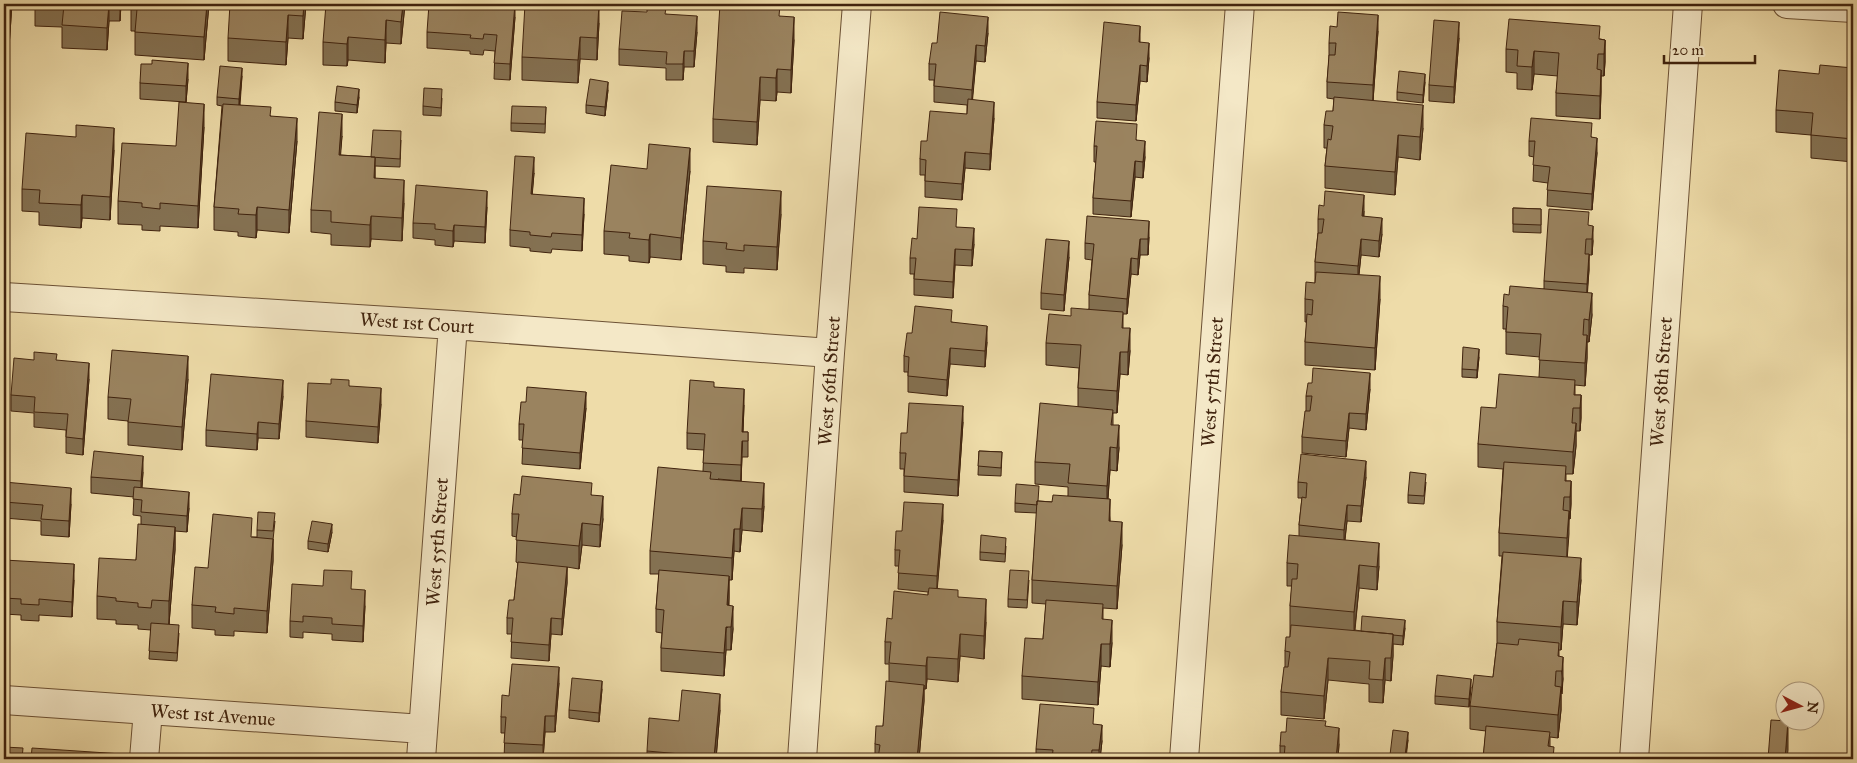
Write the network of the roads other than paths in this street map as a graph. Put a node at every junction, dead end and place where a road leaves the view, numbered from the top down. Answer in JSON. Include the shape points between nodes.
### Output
{"nodes":[{"id":1,"x":858,"y":4,"type":"edge"},
{"id":2,"x":1240,"y":4,"type":"edge"},
{"id":3,"x":1688,"y":4,"type":"edge"},
{"id":4,"x":1786,"y":4,"type":"edge"},
{"id":5,"x":1853,"y":8,"type":"edge"},
{"id":6,"x":4,"y":297,"type":"edge"},
{"id":7,"x":453,"y":325,"type":"junction"},
{"id":8,"x":830,"y":353,"type":"junction"},
{"id":9,"x":4,"y":700,"type":"edge"},
{"id":10,"x":148,"y":710,"type":"junction"},
{"id":11,"x":423,"y":729,"type":"junction"},
{"id":12,"x":144,"y":759,"type":"edge"},
{"id":13,"x":420,"y":759,"type":"edge"},
{"id":14,"x":802,"y":759,"type":"edge"},
{"id":15,"x":1184,"y":759,"type":"edge"},
{"id":16,"x":1634,"y":759,"type":"edge"}],
"edges":[{"from":1,"to":8,"type":"street","name":"West 56th Street"},
{"from":2,"to":15,"type":"street","name":"West 57th Street"},
{"from":3,"to":16,"type":"street","name":"West 58th Street"},
{"from":4,"to":5,"type":"street"},
{"from":6,"to":7,"type":"street","name":"West 1st Court"},
{"from":7,"to":8,"type":"street","name":"West 1st Court"},
{"from":7,"to":11,"type":"street","name":"West 55th Street"},
{"from":8,"to":14,"type":"street","name":"West 56th Street"},
{"from":9,"to":10,"type":"street","name":"West 1st Avenue"},
{"from":10,"to":11,"type":"street","name":"West 1st Avenue"},
{"from":10,"to":12,"type":"street"},
{"from":11,"to":13,"type":"street","name":"West 55th Street"}]}
